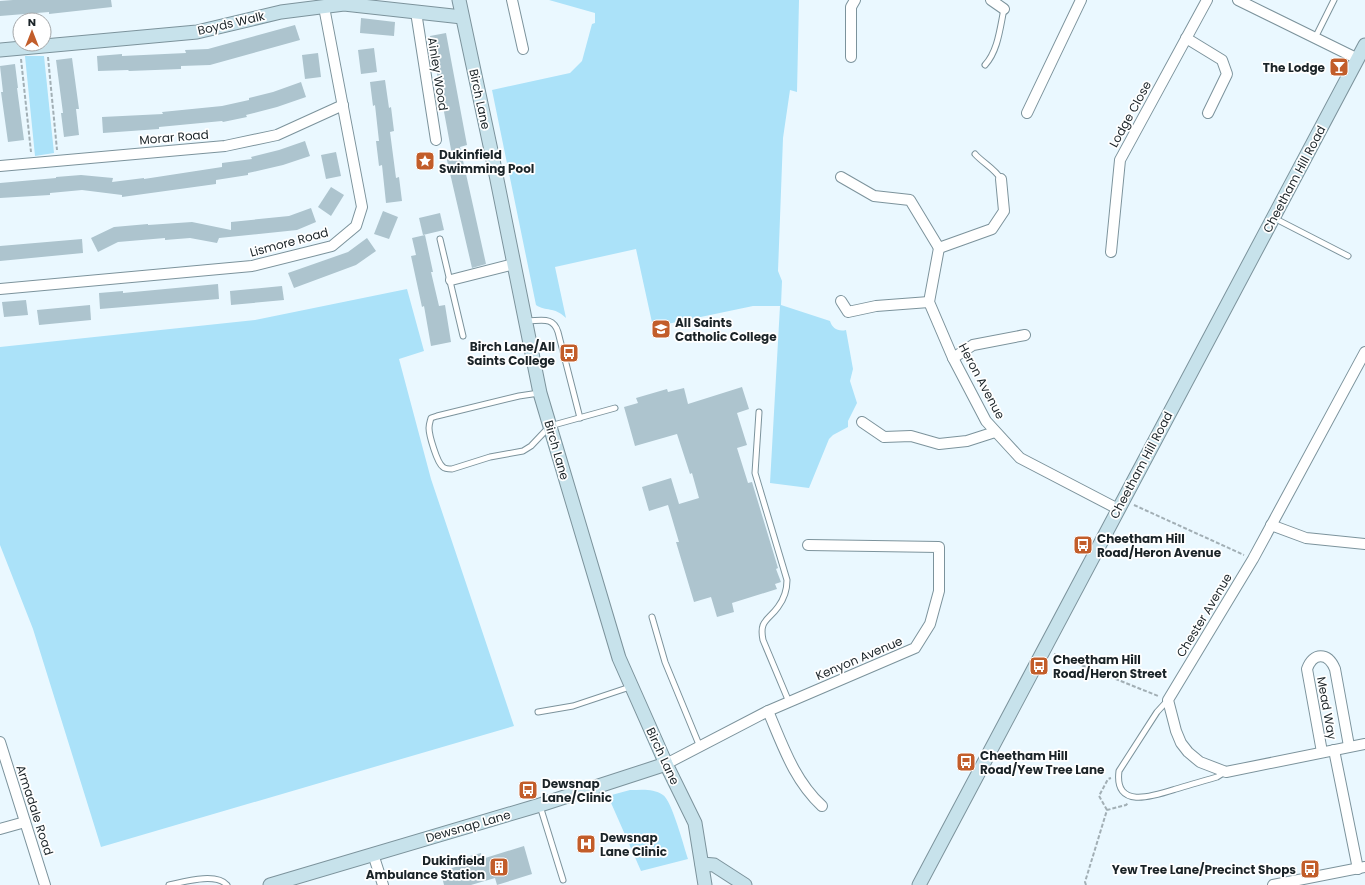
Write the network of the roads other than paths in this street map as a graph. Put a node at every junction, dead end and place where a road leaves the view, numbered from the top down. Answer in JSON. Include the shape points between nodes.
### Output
{"nodes":[{"id":1,"x":459,"y":0,"type":"edge"},
{"id":2,"x":512,"y":0,"type":"edge"},
{"id":3,"x":855,"y":0,"type":"edge"},
{"id":4,"x":991,"y":0,"type":"edge"},
{"id":5,"x":1081,"y":0,"type":"edge"},
{"id":6,"x":1207,"y":0,"type":"edge"},
{"id":7,"x":1238,"y":0,"type":"edge"},
{"id":8,"x":1334,"y":0,"type":"edge"},
{"id":9,"x":324,"y":7,"type":"junction"},
{"id":10,"x":1004,"y":9,"type":"joint"},
{"id":11,"x":416,"y":12,"type":"junction"},
{"id":12,"x":462,"y":17,"type":"junction"},
{"id":13,"x":1186,"y":38,"type":"junction"},
{"id":14,"x":1315,"y":38,"type":"junction"},
{"id":15,"x":1365,"y":45,"type":"edge"},
{"id":16,"x":522,"y":49,"type":"dead end"},
{"id":17,"x":0,"y":50,"type":"edge"},
{"id":18,"x":851,"y":57,"type":"dead end"},
{"id":19,"x":1358,"y":59,"type":"junction"},
{"id":20,"x":985,"y":65,"type":"dead end"},
{"id":21,"x":343,"y":106,"type":"junction"},
{"id":22,"x":1027,"y":113,"type":"dead end"},
{"id":23,"x":1208,"y":113,"type":"dead end"},
{"id":24,"x":436,"y":140,"type":"dead end"},
{"id":25,"x":975,"y":154,"type":"dead end"},
{"id":26,"x":0,"y":166,"type":"edge"},
{"id":27,"x":842,"y":177,"type":"dead end"},
{"id":28,"x":1001,"y":178,"type":"joint"},
{"id":29,"x":1273,"y":218,"type":"junction"},
{"id":30,"x":440,"y":240,"type":"dead end"},
{"id":31,"x":939,"y":248,"type":"junction"},
{"id":32,"x":1111,"y":252,"type":"dead end"},
{"id":33,"x":1348,"y":256,"type":"dead end"},
{"id":34,"x":514,"y":264,"type":"junction"},
{"id":35,"x":451,"y":280,"type":"junction"},
{"id":36,"x":0,"y":289,"type":"edge"},
{"id":37,"x":841,"y":301,"type":"dead end"},
{"id":38,"x":929,"y":302,"type":"junction"},
{"id":39,"x":526,"y":321,"type":"junction"},
{"id":40,"x":1025,"y":335,"type":"dead end"},
{"id":41,"x":463,"y":336,"type":"dead end"},
{"id":42,"x":1365,"y":352,"type":"edge"},
{"id":43,"x":953,"y":358,"type":"junction"},
{"id":44,"x":540,"y":393,"type":"junction"},
{"id":45,"x":615,"y":408,"type":"dead end"},
{"id":46,"x":759,"y":412,"type":"dead end"},
{"id":47,"x":580,"y":418,"type":"junction"},
{"id":48,"x":862,"y":422,"type":"dead end"},
{"id":49,"x":550,"y":426,"type":"junction"},
{"id":50,"x":995,"y":432,"type":"junction"},
{"id":51,"x":1120,"y":505,"type":"junction"},
{"id":52,"x":1271,"y":525,"type":"junction"},
{"id":53,"x":1365,"y":544,"type":"edge"},
{"id":54,"x":808,"y":545,"type":"dead end"},
{"id":55,"x":652,"y":617,"type":"dead end"},
{"id":56,"x":631,"y":686,"type":"junction"},
{"id":57,"x":1168,"y":700,"type":"junction"},
{"id":58,"x":789,"y":702,"type":"junction"},
{"id":59,"x":768,"y":711,"type":"junction"},
{"id":60,"x":538,"y":712,"type":"dead end"},
{"id":61,"x":0,"y":742,"type":"edge"},
{"id":62,"x":1365,"y":744,"type":"edge"},
{"id":63,"x":1349,"y":746,"type":"junction"},
{"id":64,"x":700,"y":747,"type":"junction"},
{"id":65,"x":1334,"y":750,"type":"junction"},
{"id":66,"x":1322,"y":752,"type":"junction"},
{"id":67,"x":666,"y":764,"type":"junction"},
{"id":68,"x":1226,"y":772,"type":"junction"},
{"id":69,"x":540,"y":805,"type":"junction"},
{"id":70,"x":822,"y":806,"type":"dead end"},
{"id":71,"x":25,"y":822,"type":"junction"},
{"id":72,"x":0,"y":829,"type":"edge"},
{"id":73,"x":373,"y":854,"type":"junction"},
{"id":74,"x":702,"y":864,"type":"junction"},
{"id":75,"x":1361,"y":868,"type":"edge"},
{"id":76,"x":563,"y":880,"type":"dead end"},
{"id":77,"x":45,"y":885,"type":"edge"},
{"id":78,"x":169,"y":885,"type":"edge"},
{"id":79,"x":227,"y":885,"type":"edge"},
{"id":80,"x":270,"y":885,"type":"edge"},
{"id":81,"x":383,"y":885,"type":"edge"},
{"id":82,"x":705,"y":885,"type":"edge"},
{"id":83,"x":745,"y":885,"type":"edge"},
{"id":84,"x":919,"y":885,"type":"edge"},
{"id":85,"x":1272,"y":885,"type":"edge"}],
"edges":[{"from":1,"to":12,"type":"main road","name":"Birch Lane"},
{"from":2,"to":16,"type":"street"},
{"from":3,"to":18,"type":"street","via":[[851,7]]},
{"from":4,"to":10,"type":"street"},
{"from":5,"to":22,"type":"street"},
{"from":6,"to":13,"type":"street","name":"Lodge Close"},
{"from":7,"to":14,"type":"street"},
{"from":8,"to":14,"type":"lane"},
{"from":9,"to":11,"type":"main road","name":"Boyds Walk","via":[[344,4]]},
{"from":9,"to":17,"type":"main road","name":"Boyds Walk","via":[[280,12],[197,32]]},
{"from":9,"to":21,"type":"street","name":"Lismore Road"},
{"from":10,"to":20,"type":"lane","via":[[994,52]]},
{"from":11,"to":12,"type":"main road","name":"Boyds Walk"},
{"from":11,"to":24,"type":"street","name":"Ainley Wood"},
{"from":12,"to":34,"type":"main road","name":"Birch Lane"},
{"from":13,"to":23,"type":"street","via":[[1222,60],[1227,74]]},
{"from":13,"to":32,"type":"street","name":"Lodge Close","via":[[1120,160]]},
{"from":14,"to":19,"type":"street"},
{"from":15,"to":19,"type":"main road","name":"Cheetham Hill Road"},
{"from":19,"to":29,"type":"main road","name":"Cheetham Hill Road"},
{"from":21,"to":26,"type":"street","name":"Morar Road","via":[[277,135],[225,146]]},
{"from":21,"to":36,"type":"street","name":"Lismore Road","via":[[362,207],[356,226],[332,246],[252,266]]},
{"from":25,"to":28,"type":"lane"},
{"from":27,"to":31,"type":"street","via":[[874,196],[910,200]]},
{"from":28,"to":31,"type":"street","via":[[1004,211],[992,229]]},
{"from":29,"to":33,"type":"lane"},
{"from":29,"to":51,"type":"main road","name":"Cheetham Hill Road"},
{"from":30,"to":35,"type":"lane"},
{"from":31,"to":38,"type":"street"},
{"from":34,"to":35,"type":"street"},
{"from":34,"to":39,"type":"main road","name":"Birch Lane"},
{"from":35,"to":41,"type":"lane"},
{"from":37,"to":38,"type":"street","via":[[848,312],[876,306]]},
{"from":38,"to":43,"type":"street","name":"Heron Avenue"},
{"from":39,"to":44,"type":"main road","name":"Birch Lane"},
{"from":39,"to":47,"type":"lane","via":[[550,321],[555,325]]},
{"from":40,"to":43,"type":"street","via":[[973,345]]},
{"from":42,"to":52,"type":"street","name":"Chester Avenue"},
{"from":43,"to":50,"type":"street","name":"Heron Avenue","via":[[986,421]]},
{"from":44,"to":49,"type":"main road","name":"Birch Lane"},
{"from":44,"to":49,"type":"lane","via":[[431,418],[429,430],[442,467],[452,469],[490,457],[523,451],[532,446]]},
{"from":45,"to":47,"type":"lane"},
{"from":46,"to":58,"type":"lane","via":[[755,473],[787,580],[784,598],[766,619],[762,633]]},
{"from":47,"to":49,"type":"lane"},
{"from":48,"to":50,"type":"street","via":[[884,437],[911,436],[939,444],[968,441]]},
{"from":49,"to":56,"type":"main road","name":"Birch Lane","via":[[619,658]]},
{"from":50,"to":51,"type":"street","name":"Heron Avenue","via":[[1020,458]]},
{"from":51,"to":84,"type":"main road","name":"Cheetham Hill Road"},
{"from":52,"to":53,"type":"street","via":[[1306,538]]},
{"from":52,"to":57,"type":"street","name":"Chester Avenue"},
{"from":54,"to":58,"type":"street","name":"Kenyon Avenue","via":[[939,547],[939,591],[930,624],[915,648]]},
{"from":55,"to":64,"type":"lane","via":[[665,662]]},
{"from":56,"to":60,"type":"lane","via":[[573,706]]},
{"from":56,"to":67,"type":"main road","name":"Birch Lane"},
{"from":57,"to":68,"type":"street","via":[[1180,743],[1200,762]]},
{"from":57,"to":68,"type":"lane","via":[[1157,712],[1119,771],[1120,788],[1124,793],[1147,798]]},
{"from":58,"to":59,"type":"street","name":"Kenyon Avenue"},
{"from":59,"to":64,"type":"street","name":"Kenyon Avenue"},
{"from":59,"to":70,"type":"street","via":[[795,773]]},
{"from":61,"to":71,"type":"street","name":"Armadale Road"},
{"from":62,"to":63,"type":"street"},
{"from":63,"to":65,"type":"street"},
{"from":63,"to":66,"type":"street","name":"Mead Way","via":[[1333,663],[1328,658],[1317,656],[1310,661],[1307,669]]},
{"from":64,"to":67,"type":"street","name":"Kenyon Avenue"},
{"from":65,"to":66,"type":"street"},
{"from":65,"to":75,"type":"street"},
{"from":66,"to":68,"type":"street"},
{"from":67,"to":69,"type":"main road","name":"Dewsnap Lane"},
{"from":67,"to":74,"type":"main road","name":"Birch Lane","via":[[695,823]]},
{"from":69,"to":73,"type":"main road","name":"Dewsnap Lane"},
{"from":69,"to":76,"type":"lane"},
{"from":71,"to":72,"type":"street"},
{"from":71,"to":77,"type":"street","name":"Armadale Road"},
{"from":73,"to":80,"type":"main road","name":"Dewsnap Lane"},
{"from":73,"to":81,"type":"street"},
{"from":74,"to":82,"type":"main road","name":"Birch Lane"},
{"from":74,"to":83,"type":"main road","via":[[714,865]]},
{"from":75,"to":85,"type":"street"},
{"from":78,"to":79,"type":"lane","via":[[201,879],[215,879]]}]}
